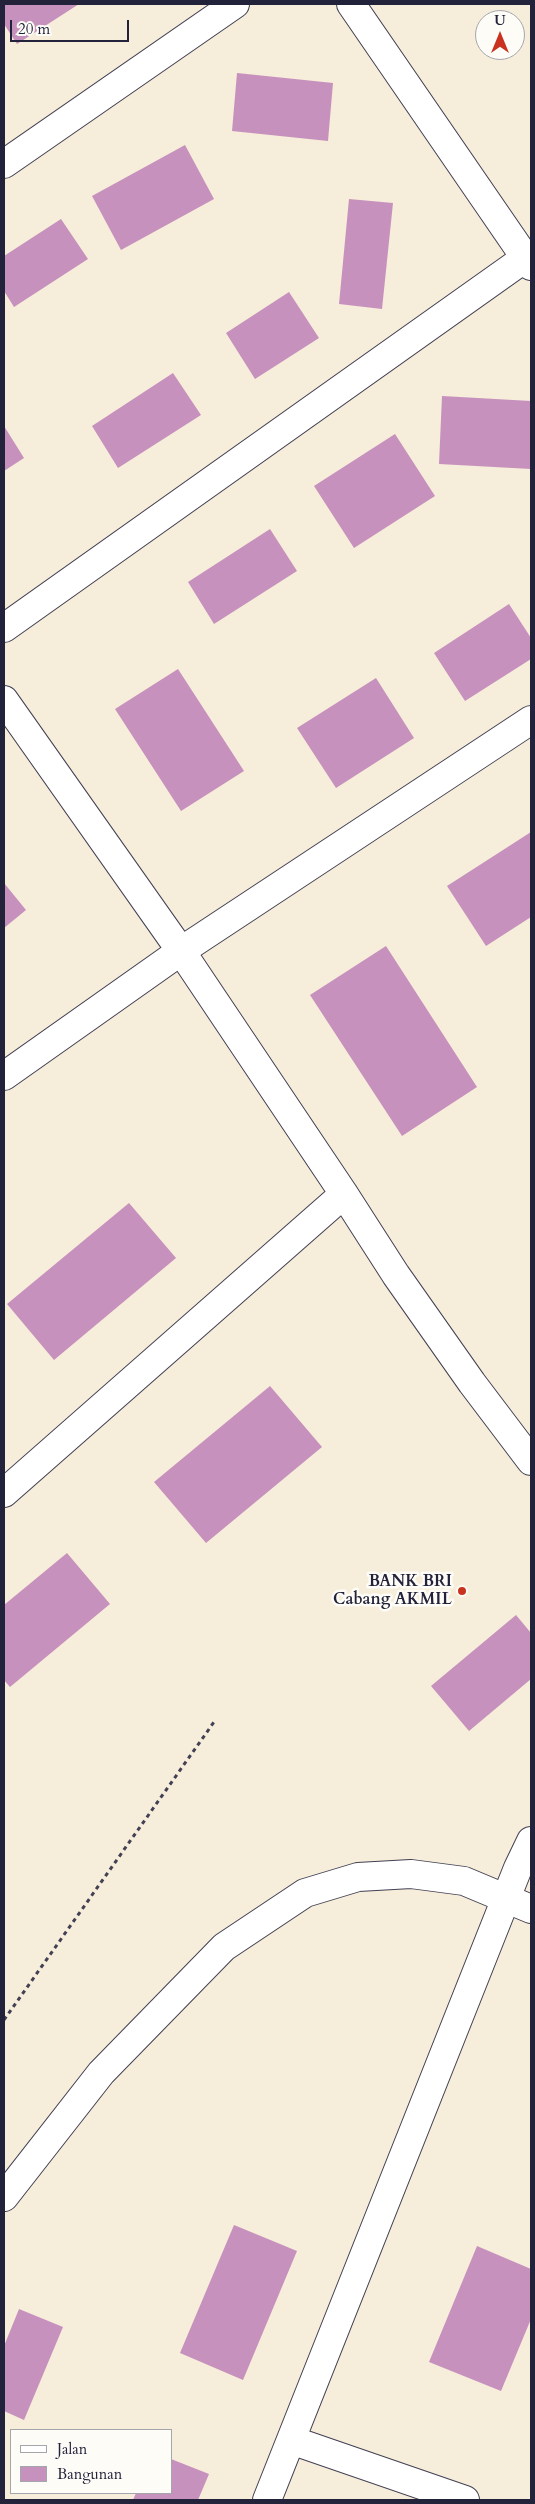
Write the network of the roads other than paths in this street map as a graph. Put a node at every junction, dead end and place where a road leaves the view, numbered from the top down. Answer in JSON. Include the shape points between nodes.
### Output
{"nodes":[{"id":1,"x":234,"y":4,"type":"edge"},
{"id":2,"x":351,"y":4,"type":"edge"},
{"id":3,"x":4,"y":164,"type":"edge"},
{"id":4,"x":529,"y":259,"type":"edge"},
{"id":5,"x":4,"y":628,"type":"edge"},
{"id":6,"x":4,"y":700,"type":"edge"},
{"id":7,"x":531,"y":720,"type":"edge"},
{"id":8,"x":181,"y":951,"type":"junction"},
{"id":9,"x":4,"y":1076,"type":"edge"},
{"id":10,"x":344,"y":1194,"type":"junction"},
{"id":11,"x":531,"y":1461,"type":"edge"},
{"id":12,"x":4,"y":1494,"type":"edge"},
{"id":13,"x":531,"y":1841,"type":"edge"},
{"id":14,"x":506,"y":1897,"type":"junction"},
{"id":15,"x":531,"y":1909,"type":"edge"},
{"id":16,"x":4,"y":2197,"type":"edge"},
{"id":17,"x":291,"y":2440,"type":"junction"},
{"id":18,"x":267,"y":2500,"type":"edge"},
{"id":19,"x":465,"y":2500,"type":"edge"}],
"edges":[{"from":1,"to":3,"type":"street"},
{"from":2,"to":4,"type":"street"},
{"from":4,"to":5,"type":"street"},
{"from":6,"to":8,"type":"street"},
{"from":7,"to":8,"type":"street"},
{"from":8,"to":9,"type":"street"},
{"from":8,"to":10,"type":"street"},
{"from":10,"to":11,"type":"street","via":[[396,1275]]},
{"from":10,"to":12,"type":"street"},
{"from":13,"to":14,"type":"street"},
{"from":14,"to":15,"type":"street"},
{"from":14,"to":16,"type":"street","via":[[464,1881],[411,1874],[358,1878],[304,1893],[224,1947],[101,2073]]},
{"from":14,"to":17,"type":"street"},
{"from":17,"to":18,"type":"street"},
{"from":17,"to":19,"type":"street"}]}
